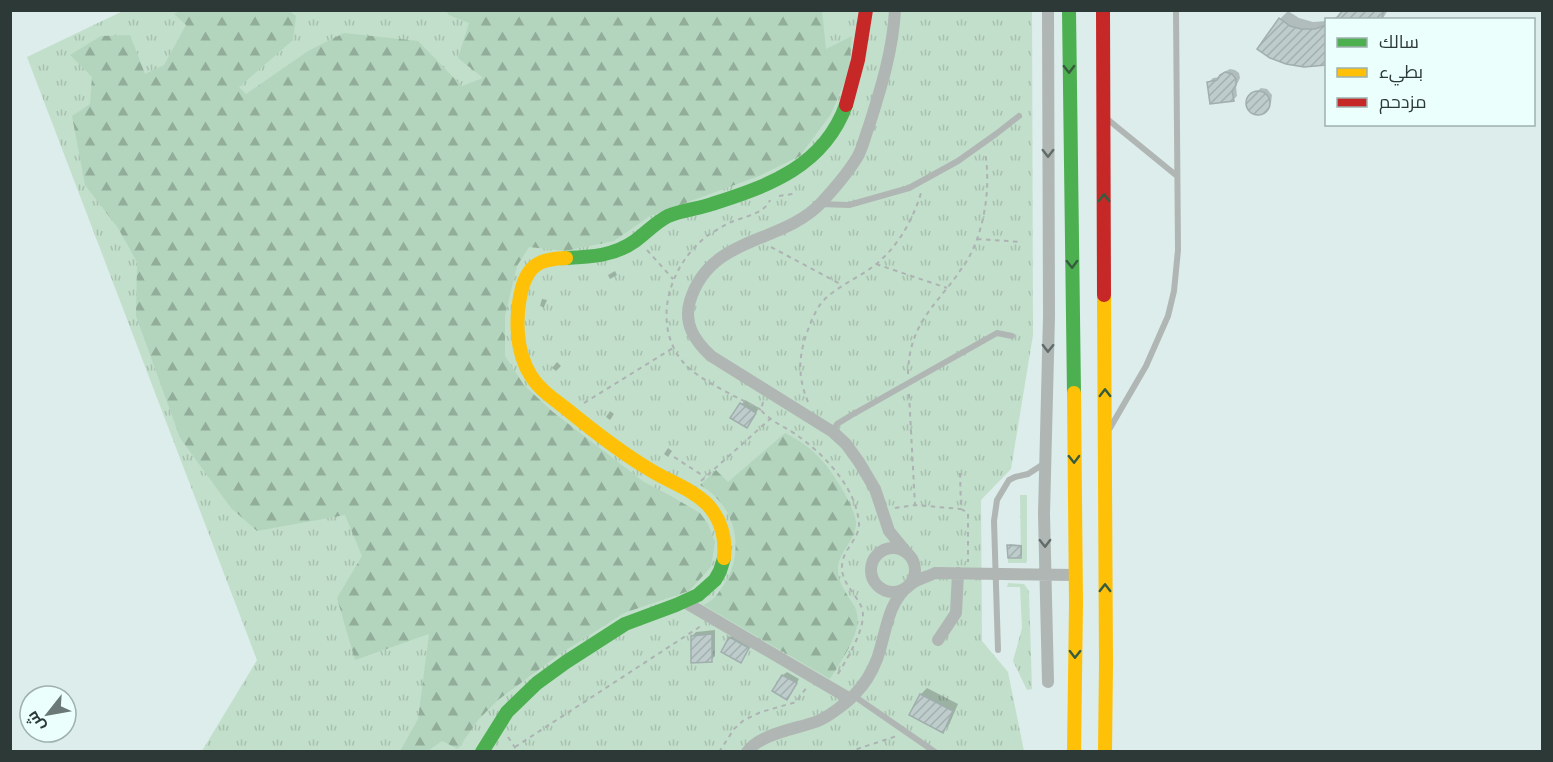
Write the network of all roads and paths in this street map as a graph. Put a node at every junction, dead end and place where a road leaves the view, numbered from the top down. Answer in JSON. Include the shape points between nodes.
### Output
{"nodes":[{"id":1,"x":866,"y":10,"type":"edge"},
{"id":2,"x":895,"y":10,"type":"edge"},
{"id":3,"x":1048,"y":10,"type":"edge"},
{"id":4,"x":1069,"y":10,"type":"edge"},
{"id":5,"x":1103,"y":10,"type":"edge"},
{"id":6,"x":1176,"y":10,"type":"edge"},
{"id":7,"x":1019,"y":116,"type":"dead end"},
{"id":8,"x":1103,"y":116,"type":"junction"},
{"id":9,"x":983,"y":143,"type":"junction"},
{"id":10,"x":1177,"y":176,"type":"junction"},
{"id":11,"x":922,"y":180,"type":"junction"},
{"id":12,"x":793,"y":194,"type":"dead end"},
{"id":13,"x":820,"y":204,"type":"junction"},
{"id":14,"x":976,"y":239,"type":"junction"},
{"id":15,"x":1022,"y":242,"type":"dead end"},
{"id":16,"x":642,"y":244,"type":"dead end"},
{"id":17,"x":768,"y":246,"type":"dead end"},
{"id":18,"x":876,"y":264,"type":"junction"},
{"id":19,"x":673,"y":279,"type":"junction"},
{"id":20,"x":842,"y":285,"type":"junction"},
{"id":21,"x":947,"y":288,"type":"junction"},
{"id":22,"x":1012,"y":336,"type":"dead end"},
{"id":23,"x":673,"y":348,"type":"junction"},
{"id":24,"x":908,"y":383,"type":"junction"},
{"id":25,"x":764,"y":399,"type":"dead end"},
{"id":26,"x":809,"y":405,"type":"dead end"},
{"id":27,"x":576,"y":408,"type":"dead end"},
{"id":28,"x":761,"y":410,"type":"junction"},
{"id":29,"x":770,"y":419,"type":"junction"},
{"id":30,"x":833,"y":432,"type":"junction"},
{"id":31,"x":1105,"y":436,"type":"junction"},
{"id":32,"x":674,"y":457,"type":"dead end"},
{"id":33,"x":1046,"y":463,"type":"junction"},
{"id":34,"x":960,"y":472,"type":"dead end"},
{"id":35,"x":705,"y":477,"type":"junction"},
{"id":36,"x":700,"y":482,"type":"dead end"},
{"id":37,"x":915,"y":505,"type":"junction"},
{"id":38,"x":892,"y":508,"type":"dead end"},
{"id":39,"x":962,"y":509,"type":"junction"},
{"id":40,"x":886,"y":521,"type":"junction"},
{"id":41,"x":910,"y":555,"type":"junction"},
{"id":42,"x":875,"y":556,"type":"junction"},
{"id":43,"x":969,"y":562,"type":"dead end"},
{"id":44,"x":935,"y":573,"type":"junction"},
{"id":45,"x":958,"y":573,"type":"junction"},
{"id":46,"x":996,"y":574,"type":"junction"},
{"id":47,"x":1046,"y":574,"type":"junction"},
{"id":48,"x":1075,"y":575,"type":"junction"},
{"id":49,"x":908,"y":586,"type":"junction"},
{"id":50,"x":880,"y":588,"type":"junction"},
{"id":51,"x":683,"y":601,"type":"junction"},
{"id":52,"x":891,"y":612,"type":"junction"},
{"id":53,"x":713,"y":618,"type":"junction"},
{"id":54,"x":938,"y":640,"type":"dead end"},
{"id":55,"x":998,"y":650,"type":"dead end"},
{"id":56,"x":812,"y":676,"type":"junction"},
{"id":57,"x":1048,"y":682,"type":"dead end"},
{"id":58,"x":829,"y":687,"type":"junction"},
{"id":59,"x":852,"y":698,"type":"junction"},
{"id":60,"x":503,"y":730,"type":"dead end"},
{"id":61,"x":908,"y":733,"type":"junction"},
{"id":62,"x":515,"y":747,"type":"junction"},
{"id":63,"x":482,"y":752,"type":"edge"},
{"id":64,"x":518,"y":752,"type":"edge"},
{"id":65,"x":719,"y":752,"type":"edge"},
{"id":66,"x":747,"y":752,"type":"edge"},
{"id":67,"x":848,"y":752,"type":"edge"},
{"id":68,"x":935,"y":752,"type":"edge"},
{"id":69,"x":1074,"y":752,"type":"edge"},
{"id":70,"x":1105,"y":752,"type":"edge"}],
"edges":[{"from":1,"to":51,"type":"main road","via":[[862,47],[844,109],[829,140],[809,160],[748,192],[668,217],[628,246],[606,255],[544,260],[532,266],[521,290],[519,348],[531,379],[608,442],[702,499],[719,522],[724,539],[723,565],[715,580]]},
{"from":2,"to":13,"type":"street","via":[[888,61],[858,155]]},
{"from":3,"to":33,"type":"street","one_way":true},
{"from":4,"to":48,"type":"main road","one_way":true},
{"from":5,"to":8,"type":"main road"},
{"from":6,"to":10,"type":"lane"},
{"from":7,"to":9,"type":"lane"},
{"from":8,"to":10,"type":"lane"},
{"from":31,"to":8,"type":"main road","one_way":true},
{"from":9,"to":11,"type":"lane"},
{"from":9,"to":14,"type":"path","via":[[988,178]]},
{"from":10,"to":31,"type":"lane","via":[[1177,272],[1168,316],[1146,366]]},
{"from":11,"to":13,"type":"lane","via":[[909,188],[849,205]]},
{"from":11,"to":18,"type":"path","via":[[921,193],[907,226]]},
{"from":12,"to":19,"type":"path","via":[[771,197],[762,209],[706,237]]},
{"from":13,"to":30,"type":"street","via":[[793,224],[721,257],[695,286],[687,316],[700,346],[711,356]]},
{"from":14,"to":15,"type":"path"},
{"from":14,"to":21,"type":"path","via":[[968,259]]},
{"from":16,"to":19,"type":"path"},
{"from":17,"to":20,"type":"path"},
{"from":18,"to":20,"type":"path"},
{"from":18,"to":21,"type":"path"},
{"from":19,"to":23,"type":"path","via":[[666,324]]},
{"from":20,"to":26,"type":"path","via":[[820,303],[801,349],[799,364]]},
{"from":21,"to":24,"type":"path","via":[[915,334]]},
{"from":22,"to":24,"type":"lane","via":[[996,333]]},
{"from":23,"to":27,"type":"path"},
{"from":23,"to":28,"type":"path","via":[[684,364],[708,381]]},
{"from":24,"to":30,"type":"lane","via":[[837,424]]},
{"from":24,"to":37,"type":"path"},
{"from":25,"to":28,"type":"path"},
{"from":28,"to":29,"type":"path"},
{"from":29,"to":35,"type":"path"},
{"from":29,"to":58,"type":"path","via":[[819,452],[837,472],[859,521],[842,565],[850,590],[861,606],[862,624],[855,646]]},
{"from":30,"to":40,"type":"street","via":[[859,462],[875,489]]},
{"from":70,"to":31,"type":"main road","one_way":true},
{"from":32,"to":35,"type":"path"},
{"from":33,"to":46,"type":"lane","via":[[1009,480],[997,500]]},
{"from":33,"to":47,"type":"street","one_way":true},
{"from":34,"to":39,"type":"path"},
{"from":35,"to":36,"type":"path"},
{"from":37,"to":38,"type":"path"},
{"from":37,"to":39,"type":"path"},
{"from":39,"to":43,"type":"path","via":[[968,513]]},
{"from":40,"to":41,"type":"street"},
{"from":40,"to":42,"type":"street"},
{"from":41,"to":42,"type":"street","via":[[894,547]]},
{"from":41,"to":44,"type":"street"},
{"from":41,"to":49,"type":"street","via":[[915,572]]},
{"from":42,"to":50,"type":"street","via":[[870,569]]},
{"from":44,"to":45,"type":"street"},
{"from":44,"to":49,"type":"street"},
{"from":45,"to":46,"type":"street"},
{"from":45,"to":54,"type":"street","via":[[956,613]]},
{"from":46,"to":47,"type":"street"},
{"from":46,"to":55,"type":"lane"},
{"from":47,"to":48,"type":"street"},
{"from":47,"to":57,"type":"street"},
{"from":48,"to":69,"type":"main road","one_way":true},
{"from":49,"to":50,"type":"street","via":[[895,592]]},
{"from":49,"to":52,"type":"street"},
{"from":50,"to":52,"type":"street"},
{"from":51,"to":53,"type":"street"},
{"from":51,"to":63,"type":"main road","via":[[618,628],[551,672],[509,709]]},
{"from":52,"to":59,"type":"street","via":[[877,659]]},
{"from":53,"to":56,"type":"street"},
{"from":53,"to":62,"type":"path"},
{"from":56,"to":58,"type":"street"},
{"from":56,"to":65,"type":"path","via":[[796,702],[744,720]]},
{"from":58,"to":59,"type":"street"},
{"from":59,"to":61,"type":"lane"},
{"from":59,"to":66,"type":"street","via":[[821,720],[766,738]]},
{"from":60,"to":62,"type":"path"},
{"from":61,"to":67,"type":"path"},
{"from":61,"to":68,"type":"lane"},
{"from":62,"to":64,"type":"path"}]}
